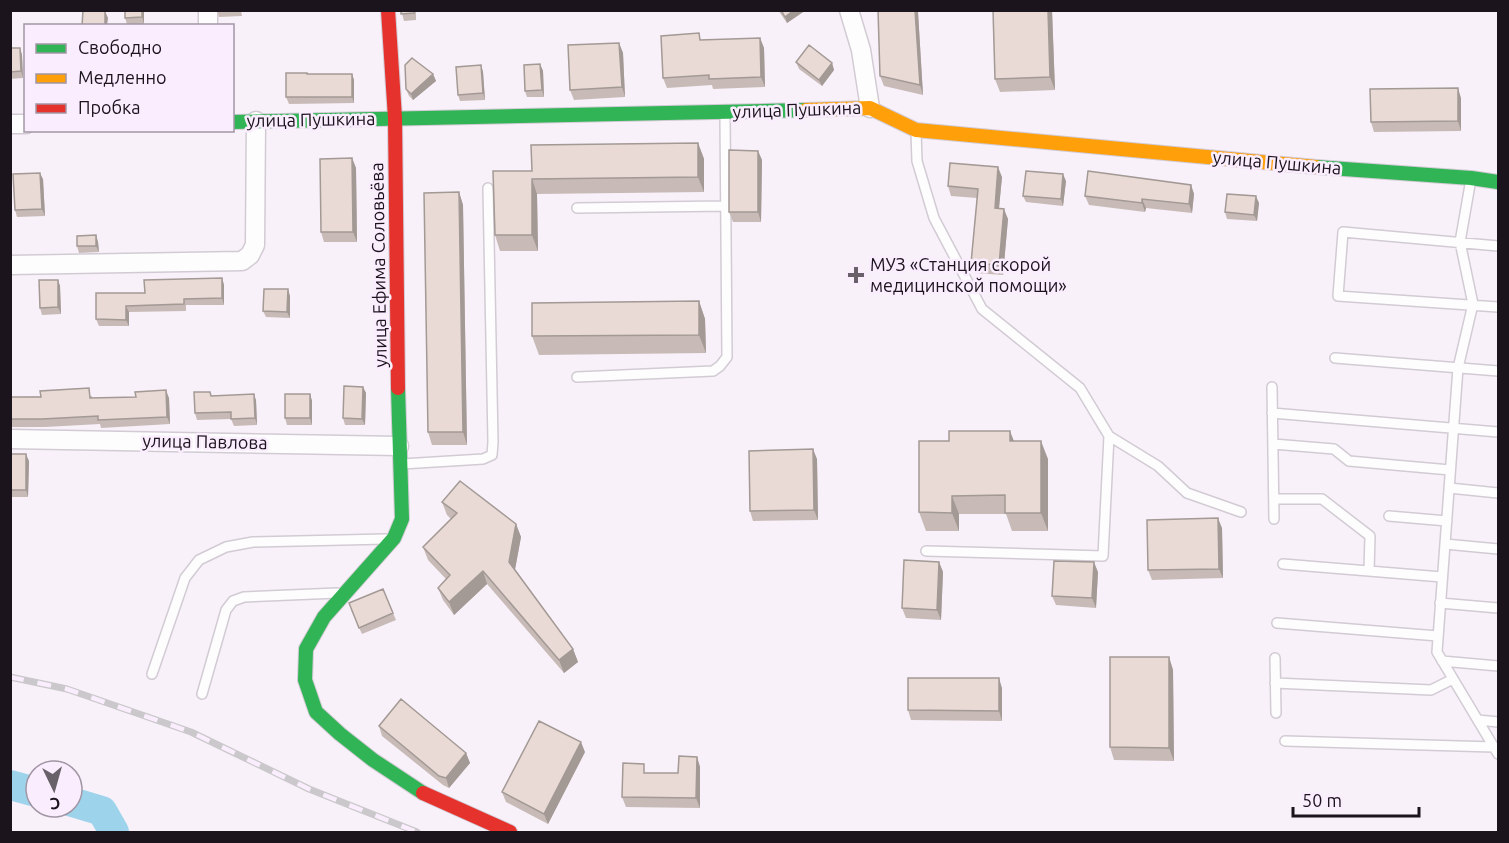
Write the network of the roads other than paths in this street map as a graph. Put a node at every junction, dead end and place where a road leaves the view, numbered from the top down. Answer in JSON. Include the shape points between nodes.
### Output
{"nodes":[{"id":1,"x":388,"y":10,"type":"edge"},
{"id":2,"x":849,"y":10,"type":"edge"},
{"id":3,"x":870,"y":108,"type":"junction"},
{"id":4,"x":725,"y":112,"type":"junction"},
{"id":5,"x":395,"y":118,"type":"junction"},
{"id":6,"x":234,"y":122,"type":"edge"},
{"id":7,"x":256,"y":122,"type":"junction"},
{"id":8,"x":916,"y":130,"type":"junction"},
{"id":9,"x":1471,"y":178,"type":"junction"},
{"id":10,"x":1498,"y":182,"type":"edge"},
{"id":11,"x":488,"y":188,"type":"dead end"},
{"id":12,"x":725,"y":206,"type":"junction"},
{"id":13,"x":577,"y":208,"type":"dead end"},
{"id":14,"x":1460,"y":242,"type":"junction"},
{"id":15,"x":1498,"y":246,"type":"edge"},
{"id":16,"x":10,"y":265,"type":"edge"},
{"id":17,"x":1473,"y":304,"type":"junction"},
{"id":18,"x":1498,"y":307,"type":"edge"},
{"id":19,"x":1335,"y":358,"type":"dead end"},
{"id":20,"x":1458,"y":368,"type":"junction"},
{"id":21,"x":1498,"y":371,"type":"edge"},
{"id":22,"x":578,"y":377,"type":"dead end"},
{"id":23,"x":1272,"y":387,"type":"dead end"},
{"id":24,"x":1272,"y":413,"type":"junction"},
{"id":25,"x":1453,"y":428,"type":"junction"},
{"id":26,"x":1498,"y":432,"type":"edge"},
{"id":27,"x":1109,"y":436,"type":"junction"},
{"id":28,"x":10,"y":439,"type":"edge"},
{"id":29,"x":1273,"y":444,"type":"junction"},
{"id":30,"x":399,"y":446,"type":"junction"},
{"id":31,"x":400,"y":465,"type":"junction"},
{"id":32,"x":1450,"y":470,"type":"junction"},
{"id":33,"x":1449,"y":488,"type":"junction"},
{"id":34,"x":1498,"y":493,"type":"edge"},
{"id":35,"x":1274,"y":499,"type":"junction"},
{"id":36,"x":1240,"y":512,"type":"dead end"},
{"id":37,"x":1389,"y":516,"type":"dead end"},
{"id":38,"x":1274,"y":519,"type":"dead end"},
{"id":39,"x":1446,"y":521,"type":"junction"},
{"id":40,"x":394,"y":538,"type":"junction"},
{"id":41,"x":1445,"y":544,"type":"junction"},
{"id":42,"x":1498,"y":549,"type":"edge"},
{"id":43,"x":926,"y":551,"type":"dead end"},
{"id":44,"x":1283,"y":564,"type":"dead end"},
{"id":45,"x":1369,"y":571,"type":"junction"},
{"id":46,"x":1442,"y":577,"type":"junction"},
{"id":47,"x":346,"y":593,"type":"junction"},
{"id":48,"x":1440,"y":603,"type":"junction"},
{"id":49,"x":1498,"y":608,"type":"edge"},
{"id":50,"x":1277,"y":623,"type":"dead end"},
{"id":51,"x":1438,"y":636,"type":"junction"},
{"id":52,"x":1275,"y":658,"type":"dead end"},
{"id":53,"x":1442,"y":661,"type":"junction"},
{"id":54,"x":1498,"y":666,"type":"edge"},
{"id":55,"x":152,"y":674,"type":"dead end"},
{"id":56,"x":1453,"y":679,"type":"junction"},
{"id":57,"x":1275,"y":682,"type":"junction"},
{"id":58,"x":202,"y":694,"type":"dead end"},
{"id":59,"x":1276,"y":713,"type":"dead end"},
{"id":60,"x":1478,"y":720,"type":"junction"},
{"id":61,"x":1498,"y":722,"type":"edge"},
{"id":62,"x":1285,"y":741,"type":"dead end"},
{"id":63,"x":1496,"y":751,"type":"edge"},
{"id":64,"x":510,"y":832,"type":"edge"}],
"edges":[{"from":1,"to":5,"type":"street","name":"улица Ефима Соловьёва"},
{"from":2,"to":3,"type":"street","via":[[861,50]]},
{"from":3,"to":4,"type":"street","name":"улица Пушкина"},
{"from":3,"to":8,"type":"street","name":"улица Пушкина"},
{"from":4,"to":5,"type":"street","name":"улица Пушкина"},
{"from":4,"to":12,"type":"lane"},
{"from":5,"to":7,"type":"street","name":"улица Пушкина"},
{"from":5,"to":30,"type":"street","name":"улица Ефима Соловьёва"},
{"from":6,"to":7,"type":"street","name":"улица Пушкина"},
{"from":7,"to":16,"type":"street","via":[[255,245],[242,261]]},
{"from":8,"to":9,"type":"street","name":"улица Пушкина"},
{"from":8,"to":27,"type":"lane","via":[[917,161],[934,218],[982,309],[1080,388]]},
{"from":9,"to":10,"type":"street","name":"улица Пушкина"},
{"from":9,"to":14,"type":"lane"},
{"from":11,"to":31,"type":"lane","via":[[492,454],[483,459]]},
{"from":12,"to":13,"type":"lane"},
{"from":12,"to":22,"type":"lane","via":[[727,357],[720,366],[713,371]]},
{"from":14,"to":15,"type":"lane"},
{"from":14,"to":17,"type":"lane"},
{"from":14,"to":17,"type":"lane","via":[[1343,232],[1338,296]]},
{"from":17,"to":18,"type":"lane"},
{"from":17,"to":20,"type":"lane"},
{"from":19,"to":20,"type":"lane"},
{"from":20,"to":21,"type":"lane"},
{"from":20,"to":25,"type":"lane"},
{"from":23,"to":24,"type":"lane"},
{"from":24,"to":25,"type":"lane"},
{"from":24,"to":29,"type":"lane"},
{"from":25,"to":26,"type":"lane"},
{"from":25,"to":32,"type":"lane"},
{"from":27,"to":36,"type":"lane","via":[[1158,466],[1187,493]]},
{"from":27,"to":43,"type":"lane","via":[[1103,556]]},
{"from":28,"to":30,"type":"street","name":"улица Павлова"},
{"from":29,"to":32,"type":"lane","via":[[1334,448],[1349,461]]},
{"from":29,"to":35,"type":"lane"},
{"from":30,"to":31,"type":"street","name":"улица Ефима Соловьёва"},
{"from":31,"to":40,"type":"street","name":"улица Ефима Соловьёва","via":[[402,519]]},
{"from":32,"to":33,"type":"lane"},
{"from":33,"to":34,"type":"lane"},
{"from":33,"to":39,"type":"lane"},
{"from":35,"to":38,"type":"lane"},
{"from":35,"to":45,"type":"lane","via":[[1322,500],[1370,536]]},
{"from":37,"to":39,"type":"lane"},
{"from":39,"to":41,"type":"lane"},
{"from":40,"to":47,"type":"street"},
{"from":40,"to":55,"type":"lane","via":[[253,542],[226,547],[199,560],[185,578]]},
{"from":41,"to":42,"type":"lane"},
{"from":41,"to":46,"type":"lane"},
{"from":44,"to":45,"type":"lane"},
{"from":45,"to":46,"type":"lane"},
{"from":46,"to":48,"type":"lane"},
{"from":47,"to":58,"type":"lane","via":[[244,597],[233,602],[226,610]]},
{"from":47,"to":64,"type":"street","via":[[324,617],[306,649],[305,680],[316,712],[374,760],[423,793]]},
{"from":48,"to":49,"type":"lane"},
{"from":48,"to":51,"type":"lane"},
{"from":50,"to":51,"type":"lane"},
{"from":51,"to":53,"type":"lane","via":[[1437,652]]},
{"from":52,"to":57,"type":"lane"},
{"from":53,"to":54,"type":"lane"},
{"from":53,"to":56,"type":"lane"},
{"from":56,"to":57,"type":"lane","via":[[1431,690]]},
{"from":56,"to":60,"type":"lane"},
{"from":57,"to":59,"type":"lane"},
{"from":60,"to":61,"type":"lane"},
{"from":60,"to":63,"type":"lane"},
{"from":62,"to":63,"type":"lane"}]}
